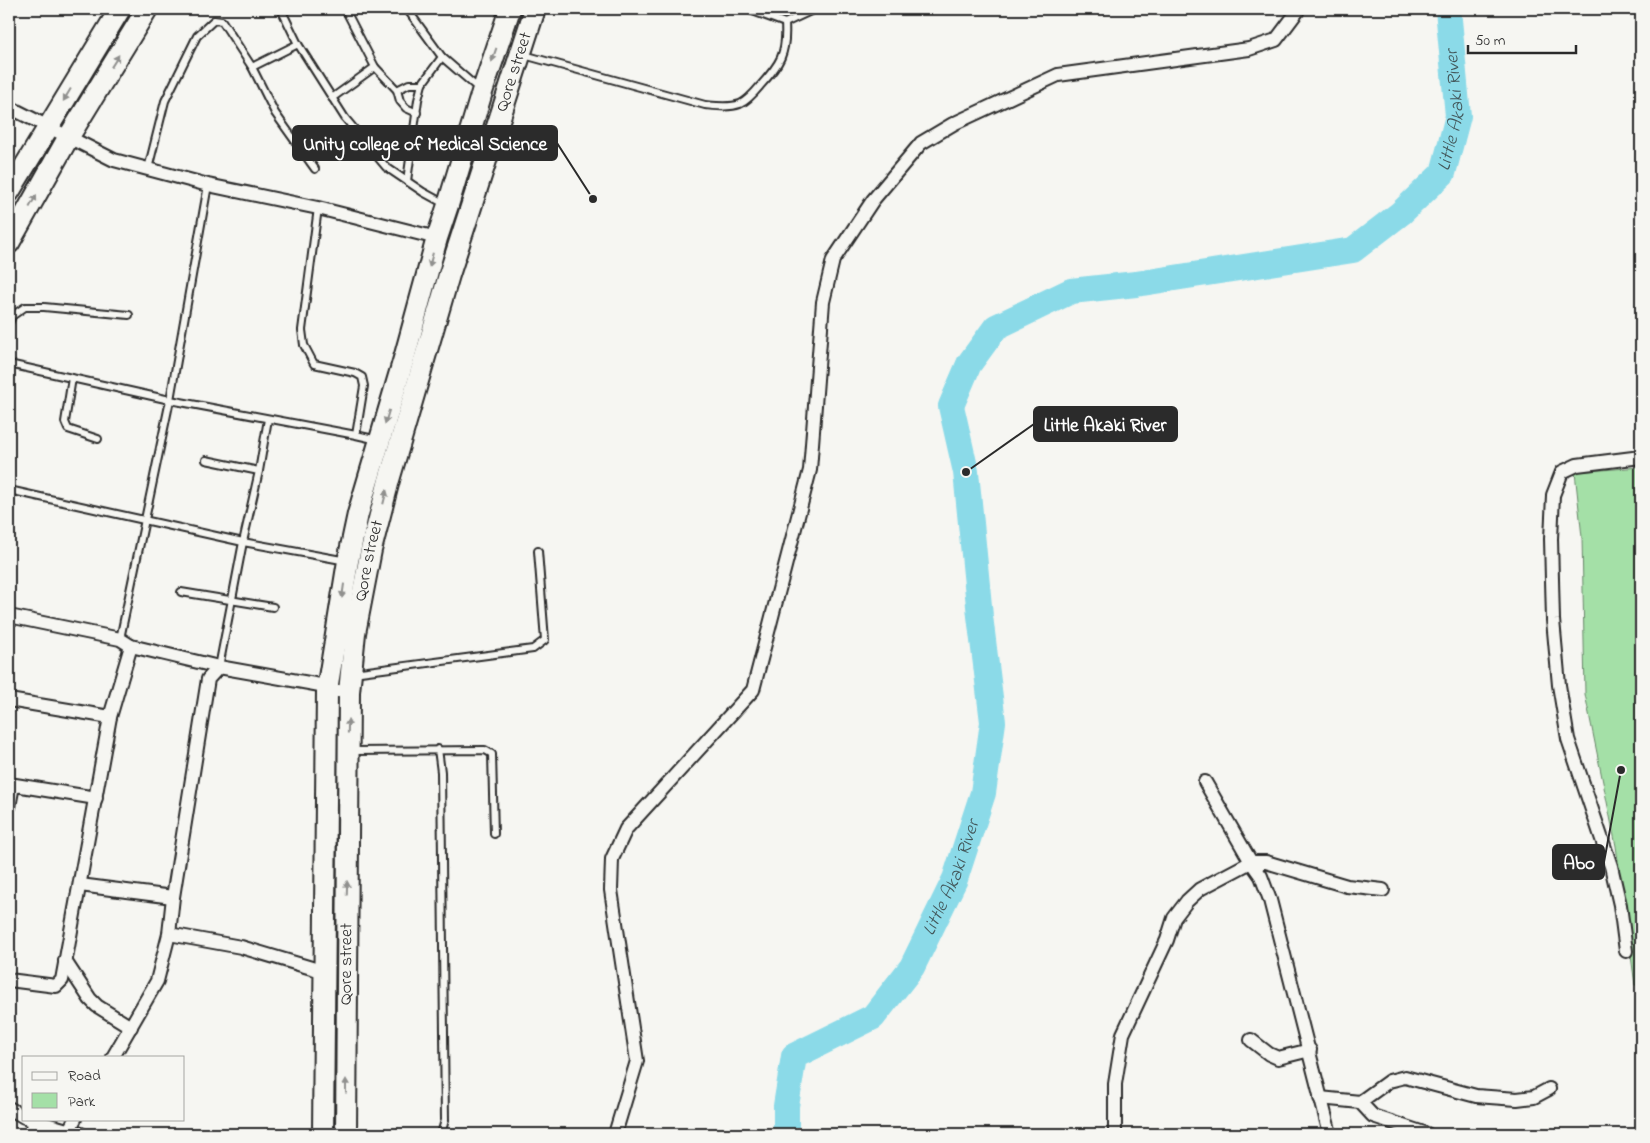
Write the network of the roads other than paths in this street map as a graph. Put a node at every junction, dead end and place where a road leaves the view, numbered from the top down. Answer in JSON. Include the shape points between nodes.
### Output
{"nodes":[{"id":1,"x":120,"y":9,"type":"edge"},
{"id":2,"x":147,"y":9,"type":"edge"},
{"id":3,"x":281,"y":9,"type":"edge"},
{"id":4,"x":346,"y":9,"type":"edge"},
{"id":5,"x":407,"y":9,"type":"edge"},
{"id":6,"x":510,"y":9,"type":"edge"},
{"id":7,"x":534,"y":9,"type":"edge"},
{"id":8,"x":747,"y":9,"type":"edge"},
{"id":9,"x":815,"y":9,"type":"edge"},
{"id":10,"x":1298,"y":9,"type":"edge"},
{"id":11,"x":785,"y":23,"type":"junction"},
{"id":12,"x":298,"y":44,"type":"junction"},
{"id":13,"x":519,"y":54,"type":"junction"},
{"id":14,"x":442,"y":57,"type":"junction"},
{"id":15,"x":252,"y":67,"type":"junction"},
{"id":16,"x":375,"y":67,"type":"junction"},
{"id":17,"x":422,"y":84,"type":"junction"},
{"id":18,"x":397,"y":90,"type":"junction"},
{"id":19,"x":482,"y":92,"type":"junction"},
{"id":20,"x":332,"y":98,"type":"junction"},
{"id":21,"x":9,"y":107,"type":"edge"},
{"id":22,"x":417,"y":113,"type":"junction"},
{"id":23,"x":48,"y":127,"type":"junction"},
{"id":24,"x":68,"y":138,"type":"junction"},
{"id":25,"x":148,"y":169,"type":"junction"},
{"id":26,"x":315,"y":169,"type":"dead end"},
{"id":27,"x":407,"y":181,"type":"junction"},
{"id":28,"x":208,"y":185,"type":"junction"},
{"id":29,"x":9,"y":192,"type":"edge"},
{"id":30,"x":448,"y":206,"type":"junction"},
{"id":31,"x":318,"y":208,"type":"junction"},
{"id":32,"x":437,"y":238,"type":"junction"},
{"id":33,"x":9,"y":243,"type":"edge"},
{"id":34,"x":130,"y":315,"type":"dead end"},
{"id":35,"x":9,"y":323,"type":"edge"},
{"id":36,"x":9,"y":364,"type":"edge"},
{"id":37,"x":72,"y":378,"type":"junction"},
{"id":38,"x":170,"y":400,"type":"junction"},
{"id":39,"x":268,"y":419,"type":"junction"},
{"id":40,"x":356,"y":435,"type":"junction"},
{"id":41,"x":98,"y":439,"type":"dead end"},
{"id":42,"x":380,"y":441,"type":"junction"},
{"id":43,"x":1641,"y":457,"type":"edge"},
{"id":44,"x":206,"y":460,"type":"dead end"},
{"id":45,"x":259,"y":471,"type":"junction"},
{"id":46,"x":9,"y":490,"type":"edge"},
{"id":47,"x":146,"y":520,"type":"junction"},
{"id":48,"x":243,"y":542,"type":"junction"},
{"id":49,"x":538,"y":551,"type":"dead end"},
{"id":50,"x":348,"y":561,"type":"junction"},
{"id":51,"x":181,"y":592,"type":"dead end"},
{"id":52,"x":232,"y":600,"type":"junction"},
{"id":53,"x":273,"y":607,"type":"dead end"},
{"id":54,"x":9,"y":616,"type":"edge"},
{"id":55,"x":120,"y":639,"type":"junction"},
{"id":56,"x":131,"y":646,"type":"junction"},
{"id":57,"x":219,"y":667,"type":"junction"},
{"id":58,"x":350,"y":683,"type":"junction"},
{"id":59,"x":327,"y":690,"type":"junction"},
{"id":60,"x":9,"y":700,"type":"edge"},
{"id":61,"x":110,"y":717,"type":"junction"},
{"id":62,"x":438,"y":750,"type":"junction"},
{"id":63,"x":348,"y":751,"type":"junction"},
{"id":64,"x":1205,"y":782,"type":"dead end"},
{"id":65,"x":11,"y":784,"type":"edge"},
{"id":66,"x":96,"y":798,"type":"junction"},
{"id":67,"x":9,"y":807,"type":"edge"},
{"id":68,"x":494,"y":834,"type":"dead end"},
{"id":69,"x":1251,"y":862,"type":"junction"},
{"id":70,"x":80,"y":884,"type":"junction"},
{"id":71,"x":1384,"y":890,"type":"dead end"},
{"id":72,"x":173,"y":897,"type":"junction"},
{"id":73,"x":169,"y":934,"type":"junction"},
{"id":74,"x":1626,"y":951,"type":"dead end"},
{"id":75,"x":66,"y":961,"type":"junction"},
{"id":76,"x":325,"y":972,"type":"junction"},
{"id":77,"x":9,"y":980,"type":"edge"},
{"id":78,"x":131,"y":1027,"type":"junction"},
{"id":79,"x":1251,"y":1040,"type":"dead end"},
{"id":80,"x":1310,"y":1050,"type":"junction"},
{"id":81,"x":114,"y":1056,"type":"edge"},
{"id":82,"x":1549,"y":1089,"type":"dead end"},
{"id":83,"x":1320,"y":1098,"type":"junction"},
{"id":84,"x":1360,"y":1102,"type":"junction"},
{"id":85,"x":9,"y":1108,"type":"edge"},
{"id":86,"x":22,"y":1116,"type":"edge"},
{"id":87,"x":33,"y":1121,"type":"edge"},
{"id":88,"x":75,"y":1128,"type":"edge"},
{"id":89,"x":29,"y":1134,"type":"edge"},
{"id":90,"x":324,"y":1134,"type":"edge"},
{"id":91,"x":346,"y":1134,"type":"edge"},
{"id":92,"x":441,"y":1134,"type":"edge"},
{"id":93,"x":616,"y":1134,"type":"edge"},
{"id":94,"x":1114,"y":1134,"type":"edge"},
{"id":95,"x":1330,"y":1134,"type":"edge"},
{"id":96,"x":1427,"y":1134,"type":"edge"}],
"edges":[{"from":1,"to":23,"type":"main road","one_way":true},
{"from":24,"to":2,"type":"main road","one_way":true},
{"from":3,"to":12,"type":"lane"},
{"from":4,"to":16,"type":"lane"},
{"from":5,"to":14,"type":"lane"},
{"from":6,"to":19,"type":"main road","name":"Qore street","one_way":true},
{"from":7,"to":13,"type":"main road","name":"Qore street"},
{"from":8,"to":11,"type":"lane"},
{"from":9,"to":11,"type":"lane"},
{"from":10,"to":93,"type":"street","via":[[1276,40],[1249,49],[1058,75],[953,124],[921,143],[873,200],[833,260],[823,302],[810,470],[753,690],[626,829],[612,859],[611,890],[637,1061]]},
{"from":11,"to":13,"type":"lane","via":[[786,41],[777,67],[740,104],[727,107],[705,105]]},
{"from":12,"to":15,"type":"lane"},
{"from":12,"to":20,"type":"lane"},
{"from":58,"to":13,"type":"main road","name":"Qore street","one_way":true,"via":[[355,634],[371,550],[389,480]]},
{"from":14,"to":17,"type":"lane"},
{"from":14,"to":19,"type":"lane"},
{"from":15,"to":25,"type":"lane","via":[[222,20],[214,20],[197,36],[165,101]]},
{"from":15,"to":26,"type":"lane","via":[[275,113]]},
{"from":16,"to":18,"type":"lane"},
{"from":16,"to":20,"type":"lane"},
{"from":17,"to":18,"type":"lane","via":[[410,84]]},
{"from":17,"to":22,"type":"lane"},
{"from":18,"to":22,"type":"lane","via":[[406,108]]},
{"from":19,"to":30,"type":"main road","name":"Qore street"},
{"from":20,"to":27,"type":"lane","via":[[386,167]]},
{"from":21,"to":23,"type":"street"},
{"from":22,"to":27,"type":"lane"},
{"from":23,"to":24,"type":"street"},
{"from":23,"to":29,"type":"main road"},
{"from":24,"to":25,"type":"street","via":[[114,160]]},
{"from":33,"to":24,"type":"main road","one_way":true},
{"from":25,"to":28,"type":"street"},
{"from":27,"to":30,"type":"lane"},
{"from":28,"to":31,"type":"street"},
{"from":28,"to":38,"type":"lane"},
{"from":30,"to":32,"type":"main road","name":"Qore street"},
{"from":31,"to":32,"type":"street"},
{"from":31,"to":40,"type":"lane","via":[[302,330],[304,345],[314,364],[362,377],[364,386]]},
{"from":32,"to":42,"type":"main road","name":"Qore street","one_way":true},
{"from":34,"to":35,"type":"lane","via":[[25,307],[12,316]]},
{"from":36,"to":37,"type":"lane"},
{"from":37,"to":38,"type":"lane"},
{"from":37,"to":41,"type":"lane","via":[[64,422],[68,430]]},
{"from":38,"to":39,"type":"lane"},
{"from":38,"to":47,"type":"lane"},
{"from":39,"to":40,"type":"lane"},
{"from":39,"to":45,"type":"lane"},
{"from":40,"to":42,"type":"lane"},
{"from":42,"to":50,"type":"main road","name":"Qore street"},
{"from":43,"to":74,"type":"street","via":[[1597,461],[1562,472],[1554,495],[1552,539],[1553,620],[1568,739],[1611,866]]},
{"from":44,"to":45,"type":"lane"},
{"from":45,"to":48,"type":"lane"},
{"from":46,"to":47,"type":"lane"},
{"from":47,"to":48,"type":"lane"},
{"from":47,"to":55,"type":"lane"},
{"from":48,"to":50,"type":"lane"},
{"from":48,"to":52,"type":"lane"},
{"from":49,"to":58,"type":"lane","via":[[545,640],[533,649]]},
{"from":50,"to":59,"type":"main road","name":"Qore street","one_way":true},
{"from":51,"to":52,"type":"lane"},
{"from":52,"to":53,"type":"lane"},
{"from":52,"to":57,"type":"lane"},
{"from":54,"to":55,"type":"street"},
{"from":55,"to":56,"type":"street"},
{"from":56,"to":57,"type":"street"},
{"from":56,"to":61,"type":"street"},
{"from":57,"to":59,"type":"street","via":[[320,685]]},
{"from":57,"to":72,"type":"street","via":[[208,679]]},
{"from":58,"to":59,"type":"street"},
{"from":63,"to":58,"type":"main road","name":"Qore street","one_way":true},
{"from":59,"to":76,"type":"main road","name":"Qore street"},
{"from":60,"to":61,"type":"street"},
{"from":61,"to":66,"type":"street"},
{"from":62,"to":63,"type":"lane"},
{"from":62,"to":68,"type":"lane","via":[[485,750],[492,754]]},
{"from":62,"to":92,"type":"lane","via":[[445,1120]]},
{"from":91,"to":63,"type":"main road","name":"Qore street","one_way":true},
{"from":64,"to":69,"type":"street"},
{"from":65,"to":66,"type":"street"},
{"from":65,"to":67,"type":"street"},
{"from":66,"to":70,"type":"street"},
{"from":69,"to":71,"type":"street","via":[[1266,862],[1347,886]]},
{"from":69,"to":80,"type":"street","via":[[1261,876],[1270,900]]},
{"from":69,"to":94,"type":"street","via":[[1200,889],[1174,918],[1123,1034]]},
{"from":70,"to":72,"type":"street"},
{"from":70,"to":75,"type":"street"},
{"from":72,"to":73,"type":"street"},
{"from":73,"to":76,"type":"street","via":[[241,947]]},
{"from":73,"to":78,"type":"street","via":[[157,981]]},
{"from":75,"to":77,"type":"street","via":[[62,980],[56,986]]},
{"from":75,"to":78,"type":"street","via":[[90,999]]},
{"from":76,"to":90,"type":"main road","name":"Qore street"},
{"from":78,"to":81,"type":"street"},
{"from":79,"to":80,"type":"street","via":[[1278,1058]]},
{"from":80,"to":83,"type":"street"},
{"from":82,"to":84,"type":"street","via":[[1518,1099],[1476,1096],[1405,1077],[1389,1081]]},
{"from":83,"to":84,"type":"street"},
{"from":83,"to":95,"type":"street"},
{"from":84,"to":96,"type":"street","via":[[1373,1116]]},
{"from":85,"to":86,"type":"street"},
{"from":87,"to":88,"type":"street"},
{"from":87,"to":89,"type":"street"}]}
